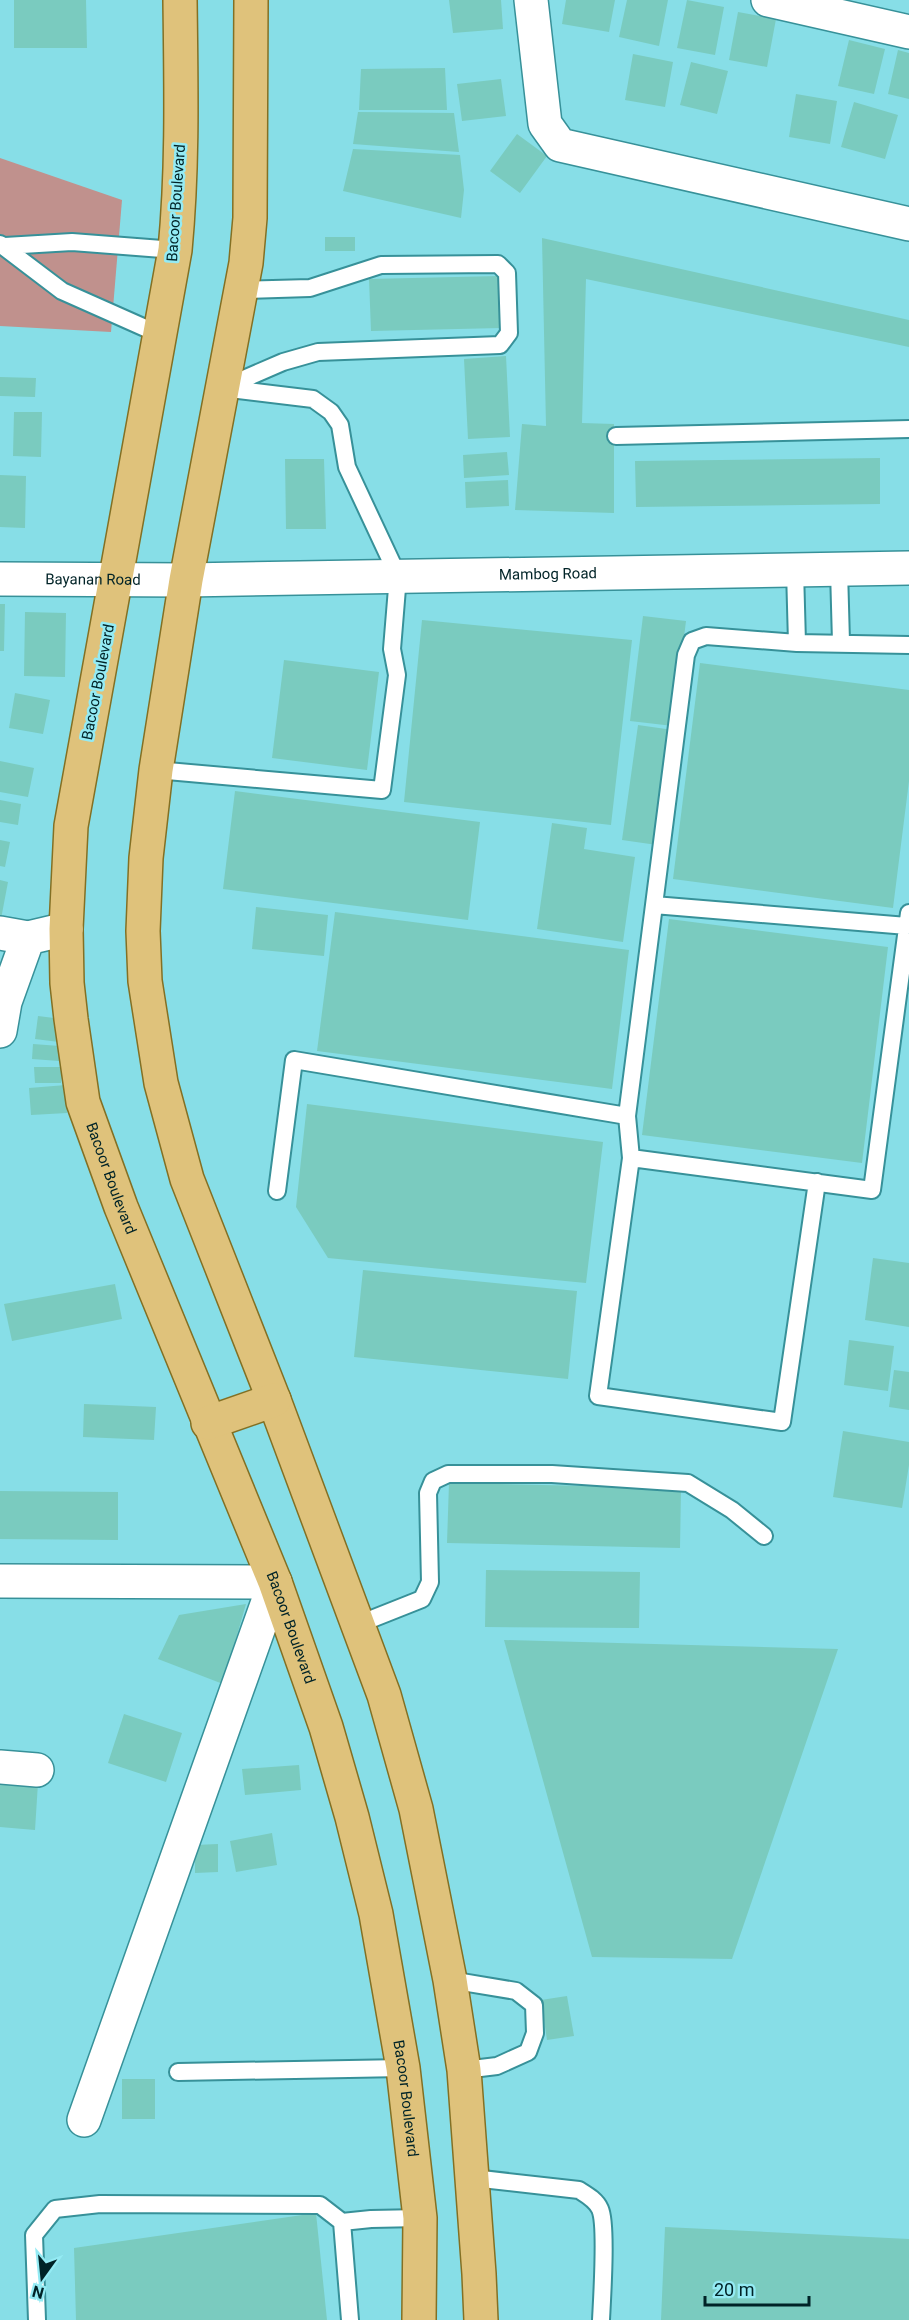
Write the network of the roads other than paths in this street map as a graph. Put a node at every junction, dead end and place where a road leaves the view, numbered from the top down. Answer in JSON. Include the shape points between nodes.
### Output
{"nodes":[{"id":1,"x":180,"y":0,"type":"edge"},
{"id":2,"x":251,"y":0,"type":"edge"},
{"id":3,"x":531,"y":0,"type":"edge"},
{"id":4,"x":768,"y":0,"type":"edge"},
{"id":5,"x":844,"y":9,"type":"edge"},
{"id":6,"x":909,"y":32,"type":"edge"},
{"id":7,"x":909,"y":224,"type":"edge"},
{"id":8,"x":2,"y":245,"type":"edge"},
{"id":9,"x":175,"y":250,"type":"junction"},
{"id":10,"x":241,"y":290,"type":"junction"},
{"id":11,"x":161,"y":335,"type":"junction"},
{"id":12,"x":222,"y":388,"type":"junction"},
{"id":13,"x":909,"y":429,"type":"edge"},
{"id":14,"x":616,"y":436,"type":"dead end"},
{"id":15,"x":909,"y":568,"type":"edge"},
{"id":16,"x":795,"y":570,"type":"junction"},
{"id":17,"x":839,"y":570,"type":"junction"},
{"id":18,"x":398,"y":576,"type":"junction"},
{"id":19,"x":116,"y":578,"type":"junction"},
{"id":20,"x":0,"y":579,"type":"edge"},
{"id":21,"x":186,"y":580,"type":"junction"},
{"id":22,"x":841,"y":642,"type":"junction"},
{"id":23,"x":797,"y":643,"type":"junction"},
{"id":24,"x":909,"y":645,"type":"edge"},
{"id":25,"x":156,"y":770,"type":"junction"},
{"id":26,"x":654,"y":905,"type":"junction"},
{"id":27,"x":908,"y":920,"type":"edge"},
{"id":28,"x":66,"y":929,"type":"junction"},
{"id":29,"x":14,"y":935,"type":"edge"},
{"id":30,"x":0,"y":1031,"type":"edge"},
{"id":31,"x":627,"y":1116,"type":"junction"},
{"id":32,"x":631,"y":1158,"type":"junction"},
{"id":33,"x":817,"y":1182,"type":"junction"},
{"id":34,"x":277,"y":1191,"type":"dead end"},
{"id":35,"x":274,"y":1400,"type":"junction"},
{"id":36,"x":208,"y":1423,"type":"junction"},
{"id":37,"x":764,"y":1536,"type":"dead end"},
{"id":38,"x":0,"y":1581,"type":"edge"},
{"id":39,"x":275,"y":1582,"type":"junction"},
{"id":40,"x":358,"y":1624,"type":"junction"},
{"id":41,"x":0,"y":1767,"type":"edge"},
{"id":42,"x":37,"y":1770,"type":"dead end"},
{"id":43,"x":450,"y":1980,"type":"junction"},
{"id":44,"x":403,"y":2068,"type":"junction"},
{"id":45,"x":464,"y":2070,"type":"junction"},
{"id":46,"x":178,"y":2072,"type":"dead end"},
{"id":47,"x":84,"y":2120,"type":"dead end"},
{"id":48,"x":473,"y":2178,"type":"junction"},
{"id":49,"x":420,"y":2218,"type":"junction"},
{"id":50,"x":342,"y":2223,"type":"junction"},
{"id":51,"x":37,"y":2320,"type":"edge"},
{"id":52,"x":350,"y":2320,"type":"edge"},
{"id":53,"x":419,"y":2320,"type":"edge"},
{"id":54,"x":481,"y":2320,"type":"edge"},
{"id":55,"x":601,"y":2320,"type":"edge"}],
"edges":[{"from":1,"to":9,"type":"main road","name":"Bacoor Boulevard","via":[[181,133]]},
{"from":2,"to":10,"type":"main road","via":[[250,218]]},
{"from":3,"to":7,"type":"street","via":[[545,124],[560,145]]},
{"from":4,"to":5,"type":"street"},
{"from":5,"to":6,"type":"street"},
{"from":8,"to":9,"type":"lane","via":[[72,243]]},
{"from":8,"to":11,"type":"lane","via":[[62,291]]},
{"from":9,"to":11,"type":"main road","name":"Bacoor Boulevard"},
{"from":10,"to":12,"type":"main road"},
{"from":10,"to":12,"type":"lane","via":[[310,288],[381,265],[498,264],[507,273],[509,333],[500,345],[318,352]]},
{"from":11,"to":19,"type":"main road","name":"Bacoor Boulevard"},
{"from":12,"to":18,"type":"lane","via":[[313,399],[331,412],[340,425],[347,467]]},
{"from":12,"to":21,"type":"main road"},
{"from":13,"to":14,"type":"lane"},
{"from":15,"to":17,"type":"street","name":"Mambog Road"},
{"from":16,"to":17,"type":"street","name":"Mambog Road"},
{"from":16,"to":18,"type":"street","name":"Mambog Road"},
{"from":16,"to":23,"type":"lane"},
{"from":17,"to":22,"type":"lane"},
{"from":18,"to":21,"type":"street","name":"Mambog Road"},
{"from":18,"to":25,"type":"lane","via":[[392,649],[397,675],[382,790]]},
{"from":19,"to":20,"type":"street","name":"Bayanan Road"},
{"from":19,"to":21,"type":"street","name":"Bayanan Road"},
{"from":19,"to":28,"type":"main road","name":"Bacoor Boulevard","via":[[72,826]]},
{"from":21,"to":25,"type":"main road"},
{"from":22,"to":23,"type":"lane"},
{"from":22,"to":24,"type":"lane"},
{"from":23,"to":26,"type":"lane","via":[[706,636],[692,641],[686,655]]},
{"from":25,"to":35,"type":"main road","via":[[143,931],[154,1050],[187,1179]]},
{"from":26,"to":27,"type":"lane"},
{"from":26,"to":31,"type":"lane"},
{"from":27,"to":33,"type":"lane","via":[[872,1190]]},
{"from":28,"to":29,"type":"street"},
{"from":28,"to":36,"type":"main road","name":"Bacoor Boulevard","via":[[67,983],[83,1102],[120,1208]]},
{"from":29,"to":30,"type":"street"},
{"from":31,"to":32,"type":"lane"},
{"from":31,"to":34,"type":"lane","via":[[294,1060]]},
{"from":32,"to":33,"type":"lane"},
{"from":32,"to":33,"type":"lane","via":[[598,1396],[783,1422]]},
{"from":35,"to":36,"type":"main road"},
{"from":35,"to":40,"type":"main road"},
{"from":36,"to":39,"type":"main road","name":"Bacoor Boulevard"},
{"from":37,"to":40,"type":"lane","via":[[732,1510],[688,1483],[552,1474],[448,1474],[434,1481],[428,1493],[430,1582],[422,1599]]},
{"from":38,"to":39,"type":"street"},
{"from":39,"to":44,"type":"main road","name":"Bacoor Boulevard","via":[[326,1727],[352,1817],[376,1914]]},
{"from":39,"to":47,"type":"street"},
{"from":40,"to":43,"type":"main road","via":[[384,1695],[416,1809]]},
{"from":41,"to":42,"type":"street"},
{"from":43,"to":45,"type":"main road"},
{"from":43,"to":45,"type":"lane","via":[[516,1991],[534,2005],[535,2033],[528,2052],[497,2066]]},
{"from":44,"to":46,"type":"lane"},
{"from":44,"to":49,"type":"main road","name":"Bacoor Boulevard"},
{"from":45,"to":48,"type":"main road"},
{"from":48,"to":54,"type":"main road"},
{"from":48,"to":55,"type":"lane","via":[[579,2190],[589,2196],[600,2209],[603,2225]]},
{"from":49,"to":50,"type":"lane"},
{"from":49,"to":53,"type":"main road","name":"Bacoor Boulevard"},
{"from":50,"to":51,"type":"lane","via":[[320,2205],[100,2204],[55,2209],[34,2235]]},
{"from":50,"to":52,"type":"lane"}]}
